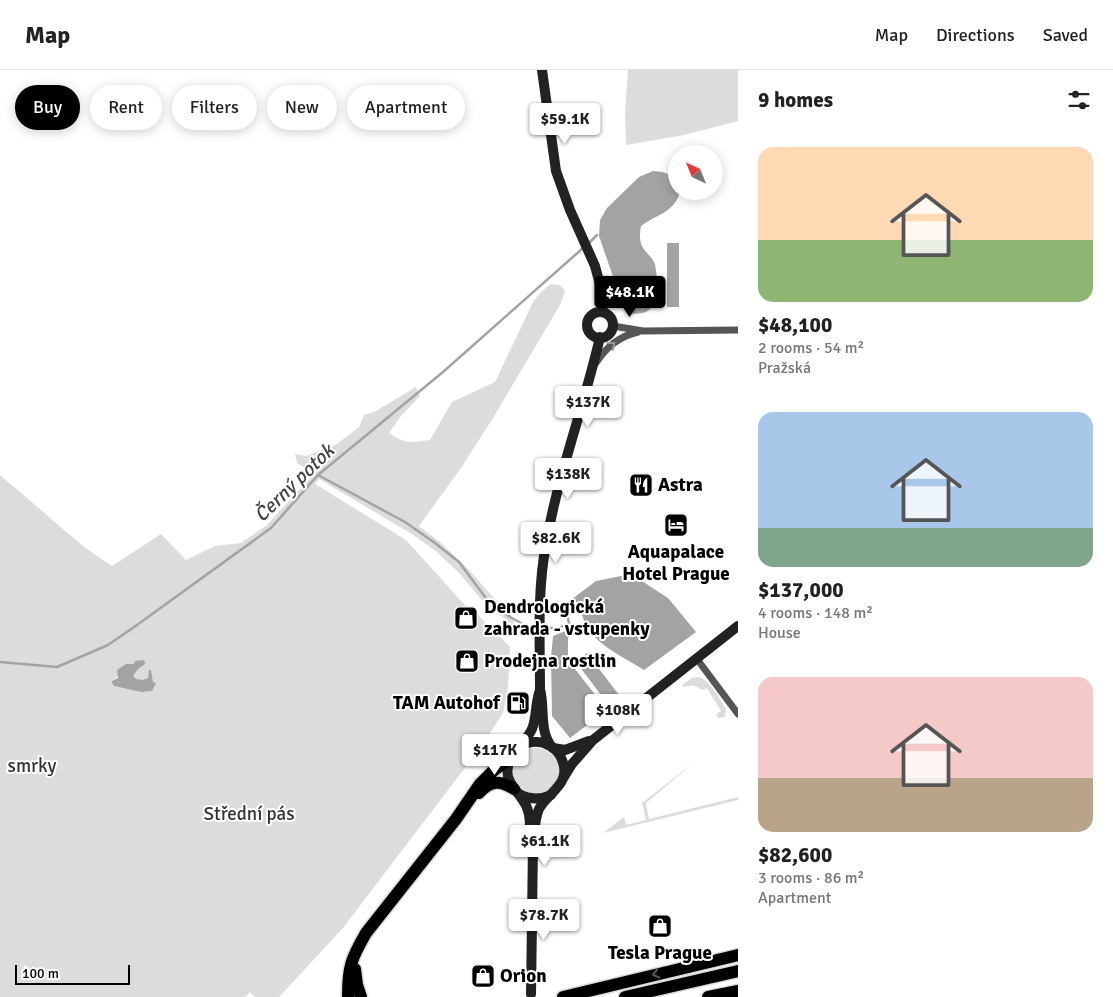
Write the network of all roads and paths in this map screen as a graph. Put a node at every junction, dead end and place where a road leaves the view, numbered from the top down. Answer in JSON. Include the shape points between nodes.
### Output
{"nodes":[{"id":1,"x":542,"y":70,"type":"edge"},
{"id":2,"x":602,"y":312,"type":"junction"},
{"id":3,"x":612,"y":326,"type":"junction"},
{"id":4,"x":738,"y":330,"type":"edge"},
{"id":5,"x":644,"y":331,"type":"junction"},
{"id":6,"x":600,"y":337,"type":"junction"},
{"id":7,"x":592,"y":372,"type":"junction"},
{"id":8,"x":738,"y":626,"type":"edge"},
{"id":9,"x":697,"y":659,"type":"junction"},
{"id":10,"x":540,"y":689,"type":"junction"},
{"id":11,"x":738,"y":714,"type":"edge"},
{"id":12,"x":593,"y":740,"type":"junction"},
{"id":13,"x":520,"y":747,"type":"junction"},
{"id":14,"x":552,"y":747,"type":"junction"},
{"id":15,"x":510,"y":758,"type":"junction"},
{"id":16,"x":562,"y":780,"type":"junction"},
{"id":17,"x":516,"y":790,"type":"junction"},
{"id":18,"x":552,"y":794,"type":"junction"},
{"id":19,"x":456,"y":819,"type":"junction"},
{"id":20,"x":533,"y":844,"type":"junction"},
{"id":21,"x":362,"y":941,"type":"junction"},
{"id":22,"x":738,"y":955,"type":"edge"},
{"id":23,"x":738,"y":972,"type":"edge"},
{"id":24,"x":738,"y":991,"type":"edge"},
{"id":25,"x":530,"y":994,"type":"dead end"},
{"id":26,"x":348,"y":997,"type":"edge"},
{"id":27,"x":361,"y":997,"type":"edge"},
{"id":28,"x":563,"y":997,"type":"edge"},
{"id":29,"x":625,"y":997,"type":"edge"},
{"id":30,"x":708,"y":997,"type":"edge"}],
"edges":[{"from":1,"to":2,"type":"street","via":[[556,171],[602,288]]},
{"from":2,"to":3,"type":"street","via":[[611,318]]},
{"from":2,"to":6,"type":"street","via":[[592,314],[587,324],[588,330]]},
{"from":3,"to":5,"type":"street"},
{"from":3,"to":6,"type":"street","via":[[610,333]]},
{"from":4,"to":5,"type":"street"},
{"from":7,"to":5,"type":"street","one_way":true,"via":[[612,345],[626,336]]},
{"from":6,"to":7,"type":"street"},
{"from":7,"to":10,"type":"street","via":[[560,476],[545,545],[540,592]]},
{"from":8,"to":9,"type":"street"},
{"from":9,"to":11,"type":"street"},
{"from":9,"to":12,"type":"street"},
{"from":10,"to":13,"type":"street","via":[[532,727]]},
{"from":10,"to":14,"type":"street","via":[[543,729]]},
{"from":12,"to":14,"type":"street","via":[[571,749]]},
{"from":12,"to":16,"type":"street"},
{"from":13,"to":14,"type":"street","via":[[535,742]]},
{"from":13,"to":15,"type":"street"},
{"from":14,"to":16,"type":"street","via":[[564,764]]},
{"from":15,"to":17,"type":"street","via":[[508,775]]},
{"from":15,"to":19,"type":"highway","via":[[484,779]]},
{"from":16,"to":18,"type":"street"},
{"from":17,"to":18,"type":"street","via":[[523,796],[536,799]]},
{"from":17,"to":19,"type":"highway","via":[[500,783],[488,784]]},
{"from":17,"to":20,"type":"street","via":[[528,810]]},
{"from":18,"to":20,"type":"street","via":[[539,809]]},
{"from":19,"to":21,"type":"highway"},
{"from":20,"to":25,"type":"street"},
{"from":21,"to":26,"type":"highway","via":[[350,966]]},
{"from":21,"to":27,"type":"highway","via":[[355,965],[355,979]]},
{"from":22,"to":28,"type":"highway","one_way":true},
{"from":23,"to":29,"type":"highway"},
{"from":24,"to":30,"type":"highway"}]}
